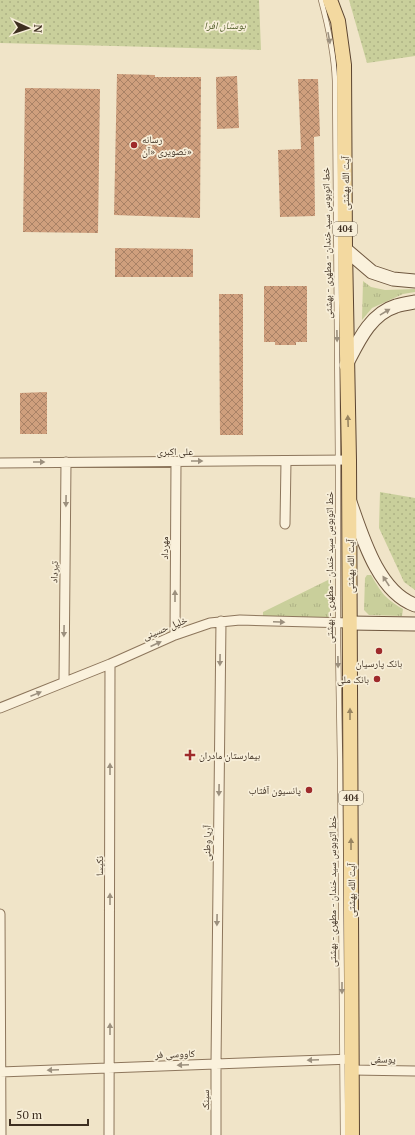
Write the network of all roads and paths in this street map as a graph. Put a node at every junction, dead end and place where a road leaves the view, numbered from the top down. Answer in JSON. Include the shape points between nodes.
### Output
{"nodes":[{"id":1,"x":321,"y":0,"type":"edge"},
{"id":2,"x":330,"y":0,"type":"edge"},
{"id":3,"x":345,"y":249,"type":"junction"},
{"id":4,"x":415,"y":281,"type":"edge"},
{"id":5,"x":415,"y":302,"type":"edge"},
{"id":6,"x":346,"y":365,"type":"junction"},
{"id":7,"x":286,"y":461,"type":"junction"},
{"id":8,"x":344,"y":461,"type":"junction"},
{"id":9,"x":66,"y":462,"type":"junction"},
{"id":10,"x":176,"y":462,"type":"junction"},
{"id":11,"x":0,"y":463,"type":"edge"},
{"id":12,"x":349,"y":499,"type":"junction"},
{"id":13,"x":285,"y":524,"type":"dead end"},
{"id":14,"x":415,"y":605,"type":"edge"},
{"id":15,"x":221,"y":622,"type":"junction"},
{"id":16,"x":344,"y":624,"type":"junction"},
{"id":17,"x":415,"y":624,"type":"edge"},
{"id":18,"x":175,"y":635,"type":"junction"},
{"id":19,"x":110,"y":664,"type":"junction"},
{"id":20,"x":64,"y":682,"type":"junction"},
{"id":21,"x":0,"y":708,"type":"edge"},
{"id":22,"x":0,"y":914,"type":"edge"},
{"id":23,"x":348,"y":1063,"type":"junction"},
{"id":24,"x":216,"y":1064,"type":"junction"},
{"id":25,"x":109,"y":1068,"type":"junction"},
{"id":26,"x":415,"y":1071,"type":"edge"},
{"id":27,"x":1,"y":1072,"type":"edge"},
{"id":28,"x":1,"y":1135,"type":"edge"},
{"id":29,"x":109,"y":1135,"type":"edge"},
{"id":30,"x":216,"y":1135,"type":"edge"},
{"id":31,"x":343,"y":1135,"type":"edge"},
{"id":32,"x":352,"y":1135,"type":"edge"}],
"edges":[{"from":1,"to":8,"type":"lane","name":"خط اتوبوس سید خندان - مطهری - بهشتی","one_way":true,"via":[[334,72]]},
{"from":2,"to":3,"type":"main road","name":"آیت الله بهشتی","number":"404","via":[[338,21],[344,65]]},
{"from":3,"to":4,"type":"main road","via":[[372,272],[393,279]]},
{"from":3,"to":6,"type":"main road","name":"آیت الله بهشتی","number":"404"},
{"from":6,"to":5,"type":"main road","one_way":true,"via":[[374,319],[395,306]]},
{"from":8,"to":6,"type":"main road","name":"آیت الله بهشتی","number":"404","one_way":true},
{"from":7,"to":8,"type":"street","name":"علی‌ اکبری"},
{"from":10,"to":7,"type":"street","name":"علی‌ اکبری","one_way":true},
{"from":7,"to":13,"type":"street"},
{"from":8,"to":12,"type":"main road","name":"آیت الله بهشتی","number":"404"},
{"from":8,"to":16,"type":"lane","name":"خط اتوبوس سید خندان - مطهری - بهشتی"},
{"from":9,"to":10,"type":"street","name":"علی‌ اکبری"},
{"from":11,"to":9,"type":"street","name":"علی‌ اکبری","one_way":true},
{"from":9,"to":20,"type":"street","name":"تیرداد","one_way":true},
{"from":18,"to":10,"type":"street","name":"مهرداد","one_way":true},
{"from":14,"to":12,"type":"main road","one_way":true,"via":[[400,598],[386,583],[370,554]]},
{"from":12,"to":16,"type":"main road","name":"آیت الله بهشتی","number":"404"},
{"from":15,"to":16,"type":"street","name":"خلیل حسینی","one_way":true,"via":[[251,620]]},
{"from":15,"to":18,"type":"street","name":"خلیل حسینی"},
{"from":15,"to":24,"type":"street","name":"آریا وطنی","one_way":true},
{"from":16,"to":17,"type":"main road"},
{"from":16,"to":23,"type":"main road","name":"آیت الله بهشتی","number":"404"},
{"from":19,"to":18,"type":"street","name":"خلیل حسینی","one_way":true},
{"from":19,"to":20,"type":"street","name":"خلیل حسینی"},
{"from":25,"to":19,"type":"street","name":"نکیسا","one_way":true},
{"from":21,"to":20,"type":"street","name":"خلیل حسینی","one_way":true},
{"from":22,"to":27,"type":"street"},
{"from":23,"to":24,"type":"street","name":"کاووسی فر","one_way":true},
{"from":23,"to":26,"type":"street","name":"یوسفی"},
{"from":23,"to":31,"type":"lane"},
{"from":23,"to":32,"type":"main road","name":"آیت الله بهشتی","number":"404"},
{"from":24,"to":25,"type":"street","name":"کاووسی فر","one_way":true},
{"from":24,"to":30,"type":"street","name":"سینک"},
{"from":25,"to":27,"type":"street","name":"کاووسی فر","one_way":true},
{"from":25,"to":29,"type":"street","name":"نکیسا"},
{"from":27,"to":28,"type":"street"}]}
